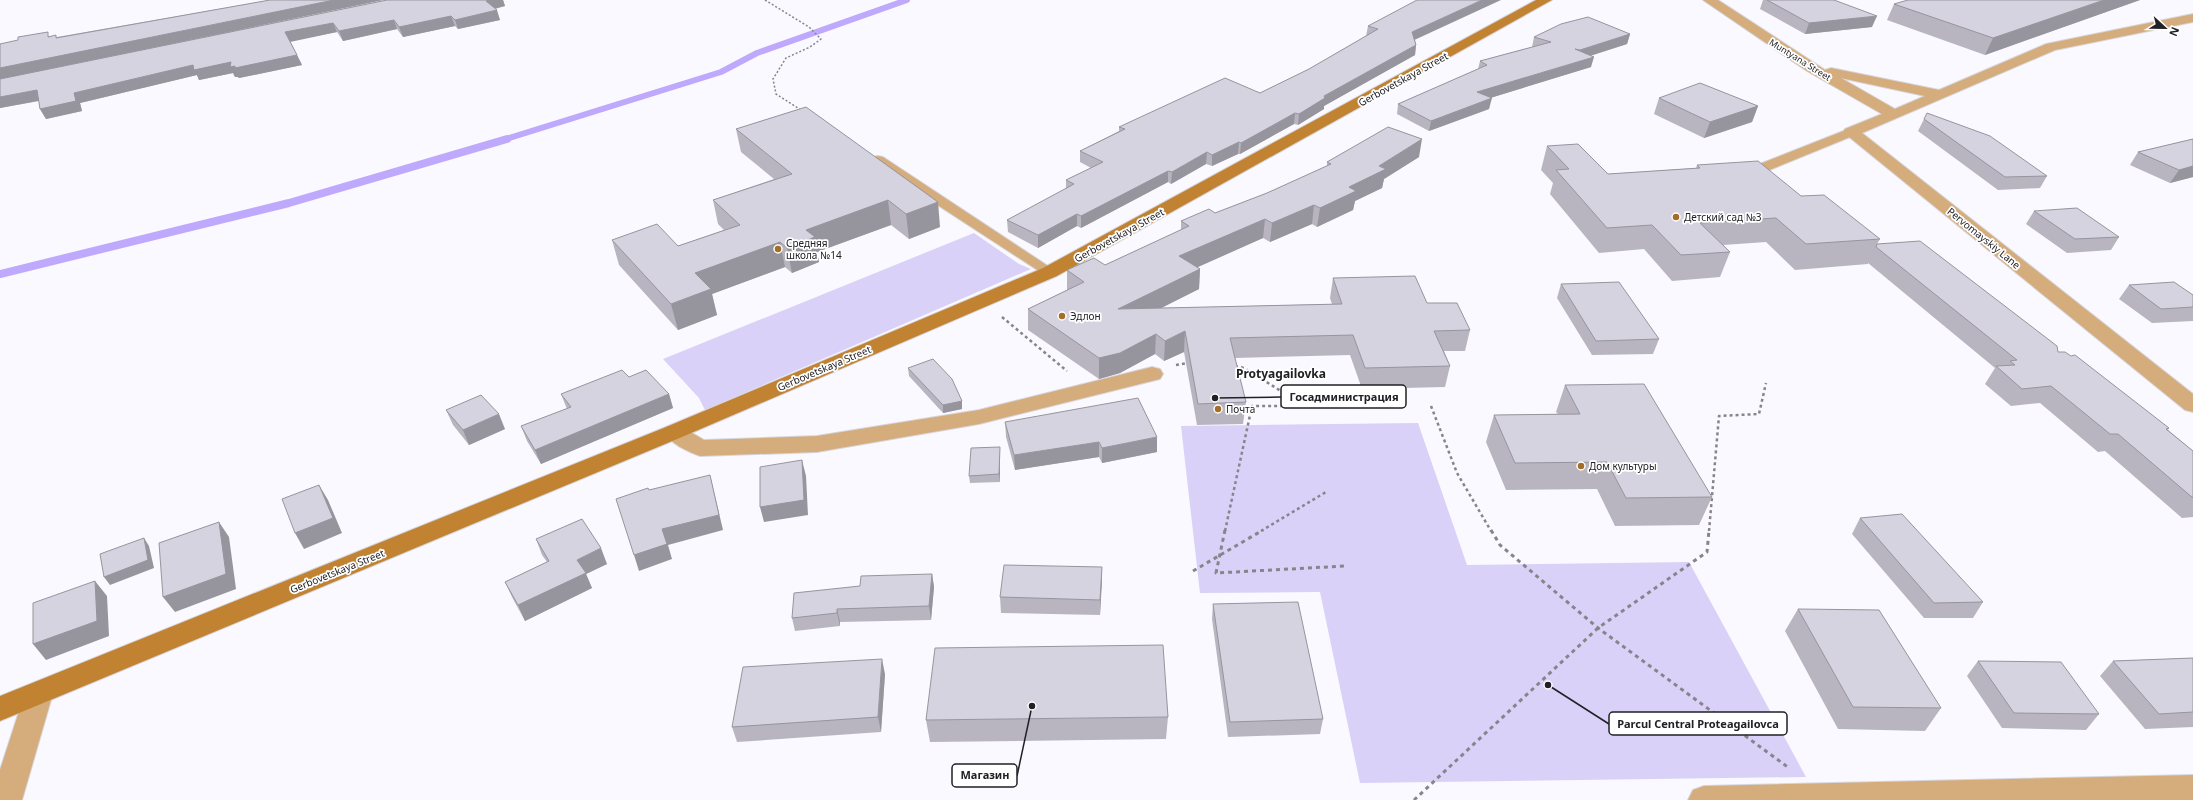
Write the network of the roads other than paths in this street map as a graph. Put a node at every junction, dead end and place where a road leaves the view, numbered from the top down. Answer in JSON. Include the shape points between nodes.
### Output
{"nodes":[{"id":1,"x":1546,"y":0,"type":"edge"},
{"id":2,"x":1709,"y":0,"type":"edge"},
{"id":3,"x":2193,"y":18,"type":"edge"},
{"id":4,"x":1812,"y":68,"type":"junction"},
{"id":5,"x":1942,"y":95,"type":"junction"},
{"id":6,"x":1894,"y":115,"type":"junction"},
{"id":7,"x":1851,"y":132,"type":"junction"},
{"id":8,"x":867,"y":153,"type":"edge"},
{"id":9,"x":1757,"y":170,"type":"edge"},
{"id":10,"x":1050,"y":272,"type":"junction"},
{"id":11,"x":1152,"y":374,"type":"road end"},
{"id":12,"x":2193,"y":406,"type":"edge"},
{"id":13,"x":674,"y":432,"type":"junction"},
{"id":14,"x":39,"y":694,"type":"junction"},
{"id":15,"x":0,"y":710,"type":"edge"},
{"id":16,"x":2193,"y":789,"type":"edge"},
{"id":17,"x":6,"y":800,"type":"edge"},
{"id":18,"x":1704,"y":800,"type":"edge"}],
"edges":[{"from":1,"to":10,"type":"street","name":"Gerbovetskaya Street"},
{"from":2,"to":4,"type":"street","name":"Muntyana Street"},
{"from":3,"to":5,"type":"street","via":[[2051,47]]},
{"from":4,"to":5,"type":"street"},
{"from":4,"to":6,"type":"street","name":"Muntyana Street"},
{"from":5,"to":6,"type":"street"},
{"from":6,"to":7,"type":"street"},
{"from":7,"to":9,"type":"lane"},
{"from":7,"to":12,"type":"street","name":"Pervomayskiy Lane"},
{"from":8,"to":10,"type":"lane"},
{"from":10,"to":13,"type":"street","name":"Gerbovetskaya Street"},
{"from":11,"to":13,"type":"street","via":[[979,417],[817,444],[700,448]]},
{"from":13,"to":14,"type":"street","name":"Gerbovetskaya Street"},
{"from":14,"to":15,"type":"street","name":"Gerbovetskaya Street"},
{"from":14,"to":17,"type":"street"},
{"from":16,"to":18,"type":"street"}]}
